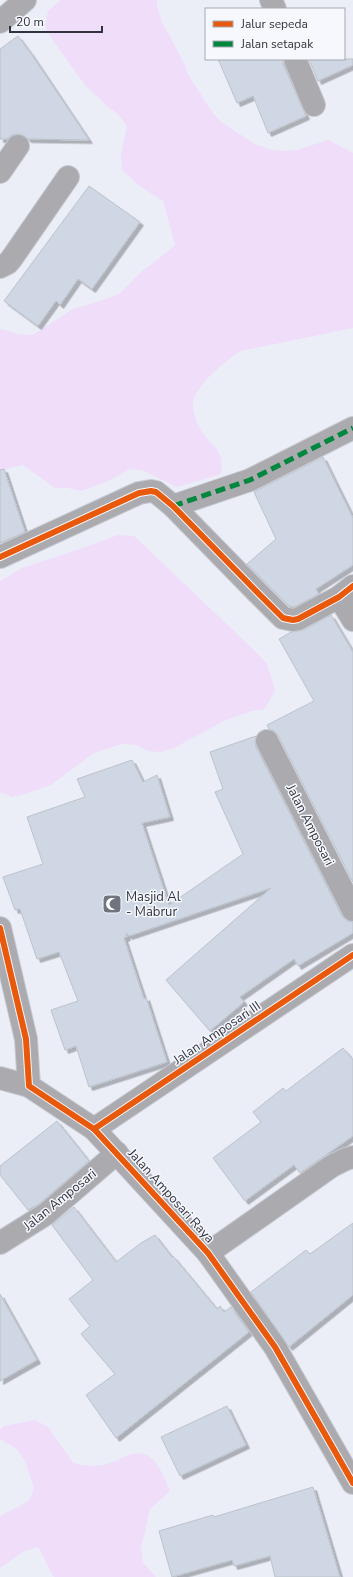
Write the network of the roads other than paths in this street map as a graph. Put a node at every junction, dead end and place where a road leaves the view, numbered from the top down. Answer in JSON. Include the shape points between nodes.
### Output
{"nodes":[{"id":1,"x":25,"y":0,"type":"edge"},
{"id":2,"x":0,"y":22,"type":"edge"},
{"id":3,"x":295,"y":60,"type":"edge"},
{"id":4,"x":314,"y":105,"type":"dead end"},
{"id":5,"x":18,"y":146,"type":"dead end"},
{"id":6,"x":0,"y":172,"type":"edge"},
{"id":7,"x":68,"y":177,"type":"dead end"},
{"id":8,"x":0,"y":267,"type":"edge"},
{"id":9,"x":353,"y":428,"type":"edge"},
{"id":10,"x":173,"y":506,"type":"junction"},
{"id":11,"x":0,"y":557,"type":"edge"},
{"id":12,"x":346,"y":591,"type":"edge"},
{"id":13,"x":353,"y":620,"type":"edge"},
{"id":14,"x":267,"y":740,"type":"dead end"},
{"id":15,"x":353,"y":910,"type":"edge"},
{"id":16,"x":0,"y":928,"type":"edge"},
{"id":17,"x":353,"y":955,"type":"edge"},
{"id":18,"x":0,"y":1078,"type":"edge"},
{"id":19,"x":29,"y":1086,"type":"junction"},
{"id":20,"x":94,"y":1129,"type":"junction"},
{"id":21,"x":117,"y":1153,"type":"junction"},
{"id":22,"x":353,"y":1157,"type":"edge"},
{"id":23,"x":0,"y":1244,"type":"edge"},
{"id":24,"x":208,"y":1253,"type":"junction"},
{"id":25,"x":353,"y":1483,"type":"edge"}],
"edges":[{"from":1,"to":2,"type":"street"},
{"from":3,"to":4,"type":"street"},
{"from":5,"to":6,"type":"street"},
{"from":7,"to":8,"type":"street","via":[[12,258]]},
{"from":9,"to":10,"type":"street","via":[[250,480]]},
{"from":10,"to":11,"type":"street","via":[[156,492],[139,493]]},
{"from":10,"to":12,"type":"street","via":[[283,618],[298,619]]},
{"from":12,"to":13,"type":"street"},
{"from":14,"to":15,"type":"street","name":"Jalan Amposari"},
{"from":16,"to":19,"type":"street","via":[[26,1039]]},
{"from":17,"to":20,"type":"street","name":"Jalan Amposari III"},
{"from":18,"to":19,"type":"street","name":"Jalan Amposari Raya"},
{"from":19,"to":20,"type":"street","name":"Jalan Amposari Raya"},
{"from":20,"to":21,"type":"street","name":"Jalan Amposari Raya"},
{"from":21,"to":23,"type":"street","name":"Jalan Amposari","via":[[46,1214]]},
{"from":21,"to":24,"type":"street","name":"Jalan Amposari Raya"},
{"from":22,"to":24,"type":"street","via":[[332,1166]]},
{"from":24,"to":25,"type":"street","name":"Jalan Amposari Raya","via":[[275,1347]]}]}
